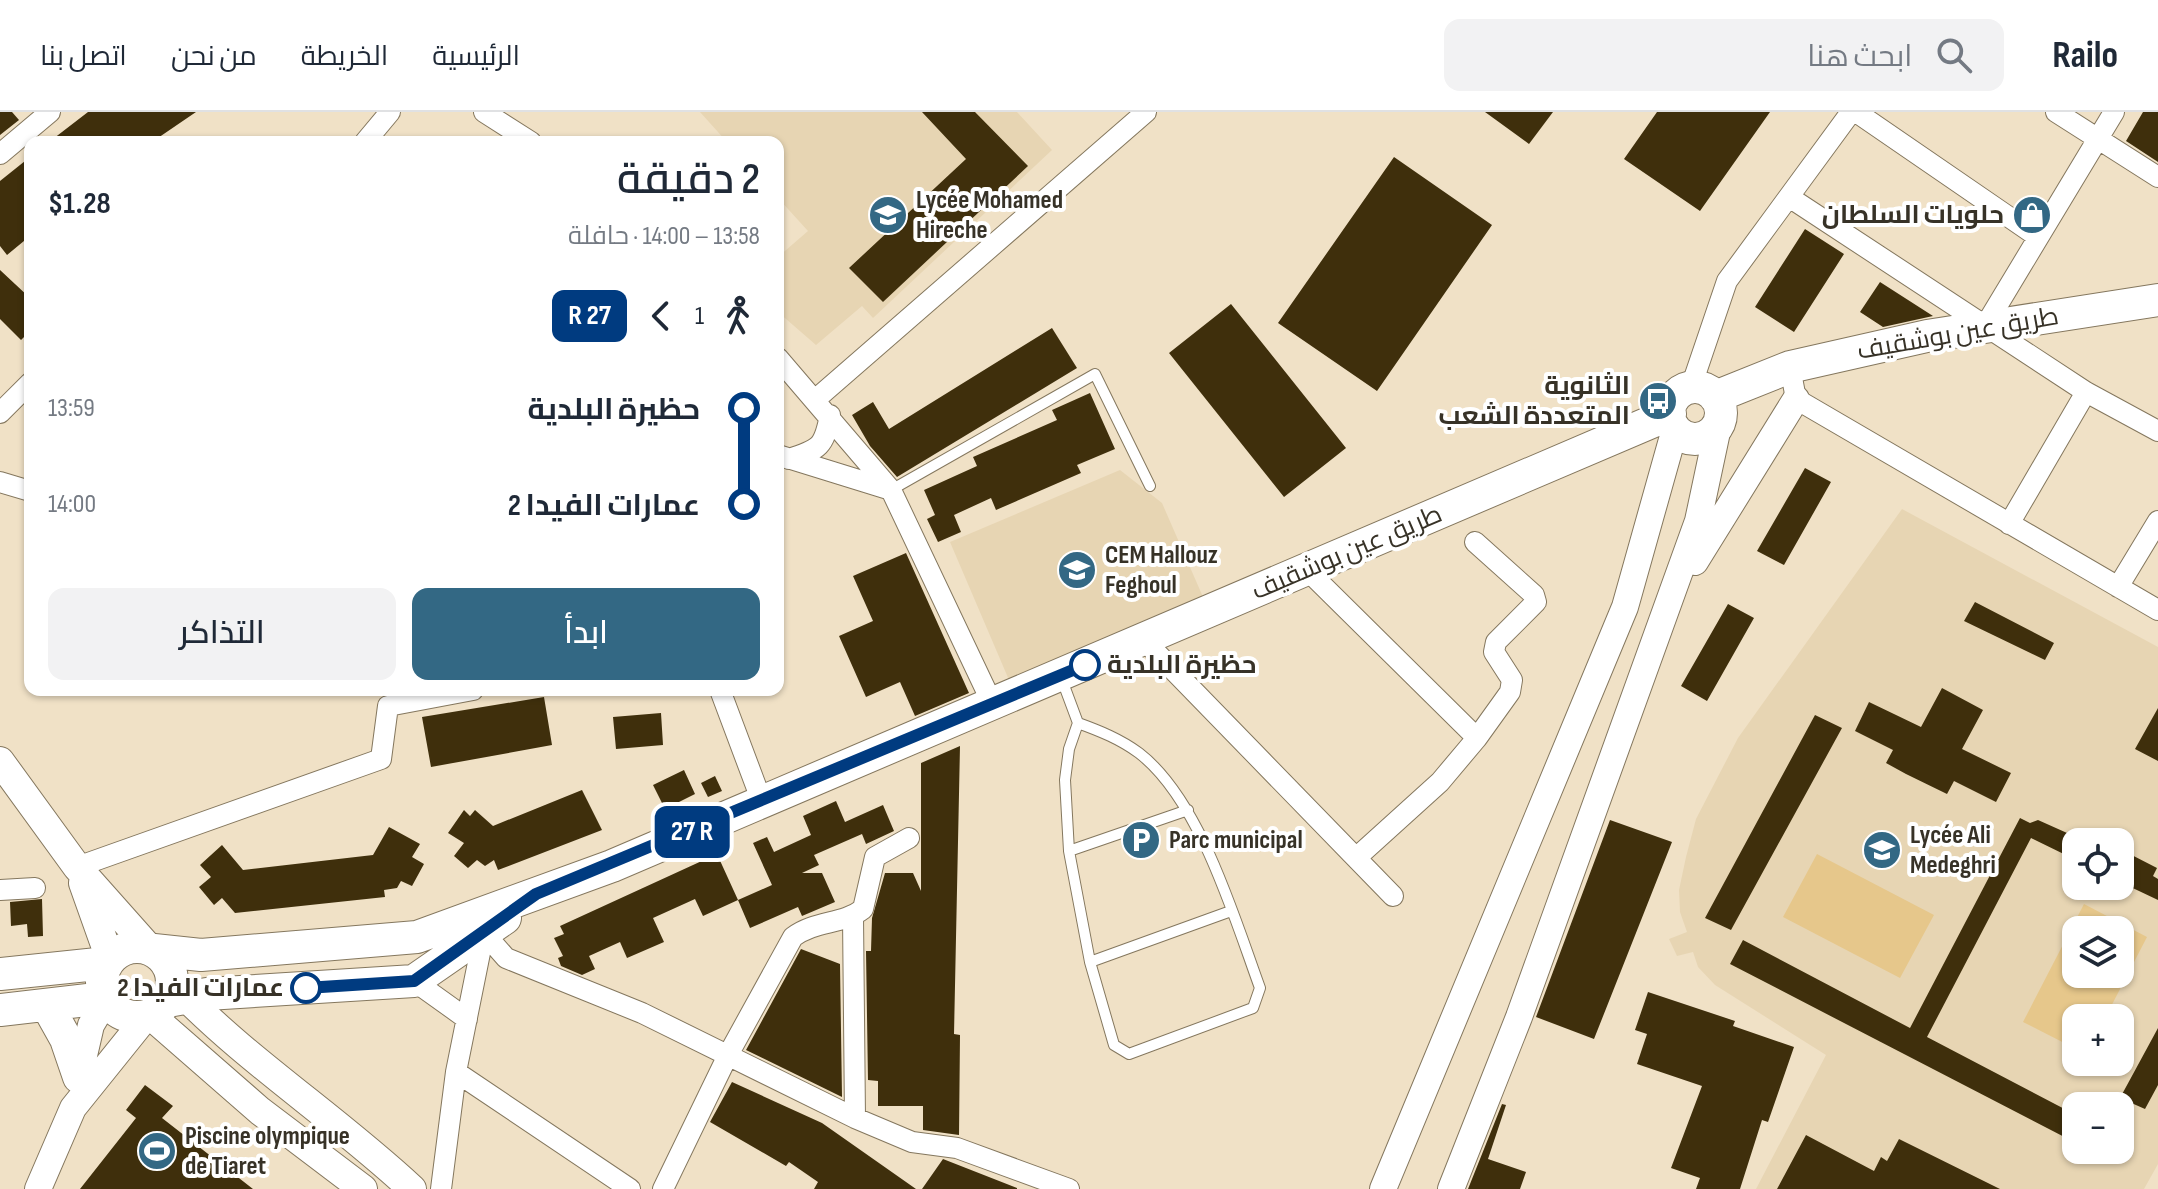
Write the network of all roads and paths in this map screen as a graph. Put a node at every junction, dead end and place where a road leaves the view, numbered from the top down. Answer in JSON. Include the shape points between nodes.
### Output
{"nodes":[{"id":1,"x":390,"y":112,"type":"edge"},
{"id":2,"x":484,"y":112,"type":"edge"},
{"id":3,"x":1146,"y":112,"type":"edge"},
{"id":4,"x":1854,"y":112,"type":"edge"},
{"id":5,"x":2056,"y":112,"type":"edge"},
{"id":6,"x":2114,"y":112,"type":"edge"},
{"id":7,"x":40,"y":115,"type":"edge"},
{"id":8,"x":370,"y":136,"type":"edge"},
{"id":9,"x":522,"y":136,"type":"edge"},
{"id":10,"x":2097,"y":140,"type":"junction"},
{"id":11,"x":0,"y":154,"type":"edge"},
{"id":12,"x":2158,"y":177,"type":"edge"},
{"id":13,"x":1789,"y":197,"type":"junction"},
{"id":14,"x":2038,"y":237,"type":"junction"},
{"id":15,"x":2158,"y":300,"type":"edge"},
{"id":16,"x":1985,"y":326,"type":"junction"},
{"id":17,"x":784,"y":364,"type":"edge"},
{"id":18,"x":1790,"y":367,"type":"junction"},
{"id":19,"x":24,"y":389,"type":"edge"},
{"id":20,"x":2086,"y":392,"type":"junction"},
{"id":21,"x":816,"y":399,"type":"junction"},
{"id":22,"x":1796,"y":399,"type":"junction"},
{"id":23,"x":1708,"y":404,"type":"junction"},
{"id":24,"x":0,"y":413,"type":"edge"},
{"id":25,"x":830,"y":415,"type":"junction"},
{"id":26,"x":1672,"y":422,"type":"junction"},
{"id":27,"x":2158,"y":431,"type":"edge"},
{"id":28,"x":784,"y":457,"type":"edge"},
{"id":29,"x":0,"y":482,"type":"edge"},
{"id":30,"x":1150,"y":486,"type":"dead end"},
{"id":31,"x":24,"y":489,"type":"edge"},
{"id":32,"x":891,"y":490,"type":"junction"},
{"id":33,"x":2158,"y":521,"type":"edge"},
{"id":34,"x":2009,"y":524,"type":"junction"},
{"id":35,"x":1475,"y":542,"type":"dead end"},
{"id":36,"x":1307,"y":570,"type":"junction"},
{"id":37,"x":2118,"y":587,"type":"junction"},
{"id":38,"x":1666,"y":610,"type":"junction"},
{"id":39,"x":2158,"y":610,"type":"edge"},
{"id":40,"x":1144,"y":640,"type":"junction"},
{"id":41,"x":1060,"y":676,"type":"junction"},
{"id":42,"x":441,"y":696,"type":"edge"},
{"id":43,"x":722,"y":696,"type":"edge"},
{"id":44,"x":993,"y":705,"type":"junction"},
{"id":45,"x":1078,"y":723,"type":"junction"},
{"id":46,"x":1477,"y":738,"type":"junction"},
{"id":47,"x":0,"y":761,"type":"edge"},
{"id":48,"x":762,"y":802,"type":"junction"},
{"id":49,"x":1188,"y":810,"type":"junction"},
{"id":50,"x":909,"y":838,"type":"dead end"},
{"id":51,"x":1069,"y":851,"type":"junction"},
{"id":52,"x":1356,"y":858,"type":"junction"},
{"id":53,"x":77,"y":867,"type":"junction"},
{"id":54,"x":35,"y":888,"type":"dead end"},
{"id":55,"x":0,"y":890,"type":"edge"},
{"id":56,"x":536,"y":894,"type":"junction"},
{"id":57,"x":1393,"y":896,"type":"dead end"},
{"id":58,"x":1231,"y":911,"type":"junction"},
{"id":59,"x":853,"y":916,"type":"junction"},
{"id":60,"x":484,"y":933,"type":"junction"},
{"id":61,"x":151,"y":949,"type":"junction"},
{"id":62,"x":108,"y":961,"type":"junction"},
{"id":63,"x":1090,"y":962,"type":"junction"},
{"id":64,"x":0,"y":974,"type":"edge"},
{"id":65,"x":414,"y":981,"type":"junction"},
{"id":66,"x":106,"y":999,"type":"junction"},
{"id":67,"x":164,"y":1003,"type":"junction"},
{"id":68,"x":47,"y":1005,"type":"junction"},
{"id":69,"x":0,"y":1010,"type":"edge"},
{"id":70,"x":467,"y":1019,"type":"junction"},
{"id":71,"x":728,"y":1055,"type":"junction"},
{"id":72,"x":456,"y":1072,"type":"junction"},
{"id":73,"x":76,"y":1093,"type":"junction"},
{"id":74,"x":855,"y":1118,"type":"junction"},
{"id":75,"x":38,"y":1189,"type":"edge"},
{"id":76,"x":363,"y":1189,"type":"edge"},
{"id":77,"x":412,"y":1189,"type":"edge"},
{"id":78,"x":441,"y":1189,"type":"edge"},
{"id":79,"x":630,"y":1189,"type":"edge"},
{"id":80,"x":663,"y":1189,"type":"edge"},
{"id":81,"x":1069,"y":1189,"type":"edge"},
{"id":82,"x":1383,"y":1189,"type":"edge"},
{"id":83,"x":1451,"y":1189,"type":"edge"}],
"edges":[{"from":1,"to":8,"type":"street"},
{"from":2,"to":9,"type":"street"},
{"from":3,"to":21,"type":"street"},
{"from":4,"to":13,"type":"street"},
{"from":4,"to":14,"type":"street"},
{"from":5,"to":10,"type":"street"},
{"from":6,"to":10,"type":"street"},
{"from":7,"to":11,"type":"street"},
{"from":10,"to":12,"type":"street"},
{"from":10,"to":14,"type":"street"},
{"from":13,"to":16,"type":"street"},
{"from":13,"to":23,"type":"street","via":[[1727,281]]},
{"from":14,"to":16,"type":"street"},
{"from":15,"to":16,"type":"main road","name":"طريق عين بوشقيف"},
{"from":16,"to":18,"type":"main road","name":"طريق عين بوشقيف"},
{"from":16,"to":20,"type":"street"},
{"from":17,"to":21,"type":"street"},
{"from":18,"to":22,"type":"street"},
{"from":18,"to":23,"type":"main road","name":"طريق عين بوشقيف"},
{"from":19,"to":24,"type":"street"},
{"from":20,"to":27,"type":"street"},
{"from":20,"to":34,"type":"street"},
{"from":21,"to":25,"type":"street"},
{"from":22,"to":34,"type":"street"},
{"from":22,"to":38,"type":"street"},
{"from":23,"to":26,"type":"main road","via":[[1676,396]]},
{"from":23,"to":26,"type":"main road","name":"طريق عين بوشقيف","via":[[1699,439],[1690,439]]},
{"from":23,"to":38,"type":"street","via":[[1698,521]]},
{"from":25,"to":28,"type":"street","via":[[826,440],[815,450]]},
{"from":25,"to":32,"type":"street"},
{"from":26,"to":36,"type":"main road","name":"طريق عين بوشقيف"},
{"from":26,"to":82,"type":"street","via":[[1625,607]]},
{"from":28,"to":32,"type":"street"},
{"from":29,"to":31,"type":"street"},
{"from":30,"to":32,"type":"lane","via":[[1095,374]]},
{"from":32,"to":44,"type":"street"},
{"from":33,"to":37,"type":"street"},
{"from":34,"to":37,"type":"street"},
{"from":35,"to":46,"type":"street","via":[[1536,602],[1496,642],[1494,652],[1512,680],[1510,692]]},
{"from":36,"to":40,"type":"main road","name":"طريق عين بوشقيف"},
{"from":36,"to":46,"type":"street"},
{"from":37,"to":39,"type":"street"},
{"from":38,"to":83,"type":"street"},
{"from":40,"to":41,"type":"main road","name":"طريق عين بوشقيف"},
{"from":40,"to":52,"type":"street"},
{"from":41,"to":44,"type":"main road","name":"طريق عين بوشقيف"},
{"from":41,"to":45,"type":"lane"},
{"from":42,"to":53,"type":"street","via":[[388,706],[381,759]]},
{"from":43,"to":48,"type":"street"},
{"from":44,"to":48,"type":"main road","name":"طريق عين بوشقيف"},
{"from":45,"to":49,"type":"lane","via":[[1111,735],[1142,755]]},
{"from":45,"to":51,"type":"lane","via":[[1065,780]]},
{"from":46,"to":52,"type":"street","via":[[1440,782]]},
{"from":47,"to":53,"type":"main road"},
{"from":48,"to":56,"type":"main road","name":"طريق عين بوشقيف"},
{"from":49,"to":51,"type":"lane"},
{"from":49,"to":58,"type":"lane"},
{"from":50,"to":59,"type":"street","via":[[875,857],[863,909]]},
{"from":51,"to":63,"type":"lane"},
{"from":52,"to":57,"type":"street"},
{"from":53,"to":61,"type":"main road"},
{"from":53,"to":62,"type":"main road"},
{"from":54,"to":55,"type":"street"},
{"from":56,"to":60,"type":"main road"},
{"from":56,"to":61,"type":"main road","via":[[417,937],[201,955]]},
{"from":58,"to":63,"type":"lane"},
{"from":58,"to":63,"type":"lane","via":[[1260,988],[1253,1008],[1129,1054],[1114,1045]]},
{"from":59,"to":71,"type":"street","via":[[808,926],[793,937]]},
{"from":59,"to":74,"type":"street"},
{"from":60,"to":65,"type":"main road"},
{"from":60,"to":70,"type":"street"},
{"from":60,"to":71,"type":"street","via":[[506,958],[642,1013]]},
{"from":61,"to":62,"type":"main road","via":[[132,947]]},
{"from":61,"to":67,"type":"main road","via":[[169,965]]},
{"from":62,"to":64,"type":"main road"},
{"from":62,"to":66,"type":"main road","via":[[102,981]]},
{"from":65,"to":67,"type":"main road"},
{"from":65,"to":70,"type":"street"},
{"from":66,"to":67,"type":"main road","via":[[123,1015]]},
{"from":66,"to":68,"type":"main road"},
{"from":66,"to":73,"type":"street","via":[[91,1025]]},
{"from":67,"to":73,"type":"street"},
{"from":67,"to":76,"type":"main road","via":[[260,1111]]},
{"from":67,"to":77,"type":"main road","via":[[284,1082]]},
{"from":68,"to":69,"type":"main road"},
{"from":68,"to":73,"type":"main road","via":[[66,1039]]},
{"from":70,"to":72,"type":"street"},
{"from":71,"to":74,"type":"street"},
{"from":71,"to":80,"type":"street"},
{"from":72,"to":78,"type":"street"},
{"from":72,"to":79,"type":"street"},
{"from":73,"to":75,"type":"street"},
{"from":74,"to":81,"type":"street","via":[[912,1142],[957,1148]]}]}
